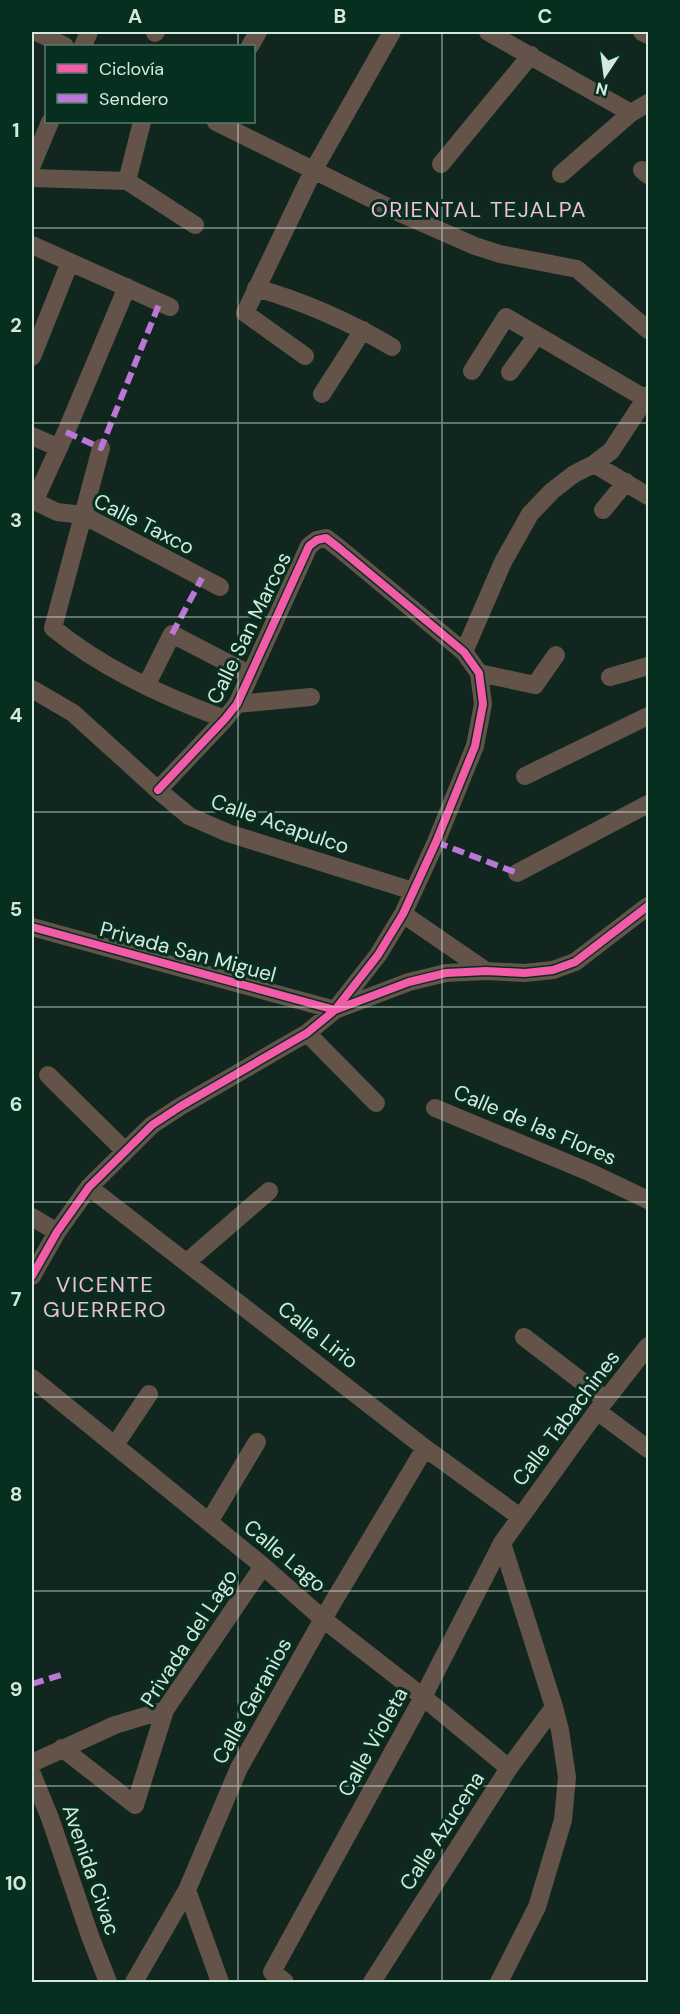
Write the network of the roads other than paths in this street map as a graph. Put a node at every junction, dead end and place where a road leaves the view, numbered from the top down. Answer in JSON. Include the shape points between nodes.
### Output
{"nodes":[{"id":1,"x":36,"y":32,"type":"edge"},
{"id":2,"x":392,"y":32,"type":"edge"},
{"id":3,"x":488,"y":32,"type":"edge"},
{"id":4,"x":642,"y":32,"type":"edge"},
{"id":5,"x":648,"y":35,"type":"edge"},
{"id":6,"x":63,"y":45,"type":"edge"},
{"id":7,"x":531,"y":55,"type":"junction"},
{"id":8,"x":648,"y":103,"type":"edge"},
{"id":9,"x":631,"y":113,"type":"junction"},
{"id":10,"x":50,"y":123,"type":"edge"},
{"id":11,"x":142,"y":123,"type":"edge"},
{"id":12,"x":218,"y":123,"type":"edge"},
{"id":13,"x":441,"y":164,"type":"dead end"},
{"id":14,"x":32,"y":165,"type":"edge"},
{"id":15,"x":312,"y":171,"type":"junction"},
{"id":16,"x":561,"y":174,"type":"dead end"},
{"id":17,"x":32,"y":177,"type":"edge"},
{"id":18,"x":127,"y":181,"type":"junction"},
{"id":19,"x":195,"y":225,"type":"dead end"},
{"id":20,"x":32,"y":245,"type":"edge"},
{"id":21,"x":70,"y":262,"type":"junction"},
{"id":22,"x":127,"y":287,"type":"junction"},
{"id":23,"x":256,"y":288,"type":"junction"},
{"id":24,"x":170,"y":307,"type":"dead end"},
{"id":25,"x":363,"y":330,"type":"junction"},
{"id":26,"x":648,"y":330,"type":"edge"},
{"id":27,"x":537,"y":335,"type":"junction"},
{"id":28,"x":392,"y":347,"type":"dead end"},
{"id":29,"x":305,"y":356,"type":"dead end"},
{"id":30,"x":32,"y":357,"type":"edge"},
{"id":31,"x":472,"y":371,"type":"dead end"},
{"id":32,"x":510,"y":372,"type":"dead end"},
{"id":33,"x":322,"y":394,"type":"dead end"},
{"id":34,"x":647,"y":397,"type":"edge"},
{"id":35,"x":32,"y":436,"type":"edge"},
{"id":36,"x":62,"y":440,"type":"junction"},
{"id":37,"x":101,"y":448,"type":"dead end"},
{"id":38,"x":594,"y":464,"type":"junction"},
{"id":39,"x":626,"y":482,"type":"junction"},
{"id":40,"x":648,"y":496,"type":"edge"},
{"id":41,"x":33,"y":501,"type":"edge"},
{"id":42,"x":603,"y":510,"type":"dead end"},
{"id":43,"x":82,"y":515,"type":"junction"},
{"id":44,"x":220,"y":587,"type":"dead end"},
{"id":45,"x":464,"y":652,"type":"junction"},
{"id":46,"x":556,"y":655,"type":"dead end"},
{"id":47,"x":648,"y":666,"type":"edge"},
{"id":48,"x":479,"y":673,"type":"junction"},
{"id":49,"x":249,"y":674,"type":"junction"},
{"id":50,"x":610,"y":677,"type":"dead end"},
{"id":51,"x":146,"y":686,"type":"junction"},
{"id":52,"x":32,"y":689,"type":"edge"},
{"id":53,"x":311,"y":697,"type":"dead end"},
{"id":54,"x":237,"y":704,"type":"junction"},
{"id":55,"x":648,"y":716,"type":"edge"},
{"id":56,"x":225,"y":719,"type":"junction"},
{"id":57,"x":525,"y":776,"type":"dead end"},
{"id":58,"x":158,"y":790,"type":"junction"},
{"id":59,"x":648,"y":804,"type":"edge"},
{"id":60,"x":517,"y":873,"type":"dead end"},
{"id":61,"x":413,"y":891,"type":"junction"},
{"id":62,"x":648,"y":906,"type":"edge"},
{"id":63,"x":403,"y":914,"type":"junction"},
{"id":64,"x":32,"y":927,"type":"edge"},
{"id":65,"x":486,"y":971,"type":"junction"},
{"id":66,"x":335,"y":1010,"type":"junction"},
{"id":67,"x":307,"y":1033,"type":"junction"},
{"id":68,"x":48,"y":1075,"type":"dead end"},
{"id":69,"x":376,"y":1103,"type":"dead end"},
{"id":70,"x":435,"y":1108,"type":"dead end"},
{"id":71,"x":125,"y":1151,"type":"junction"},
{"id":72,"x":89,"y":1187,"type":"junction"},
{"id":73,"x":269,"y":1191,"type":"dead end"},
{"id":74,"x":648,"y":1200,"type":"edge"},
{"id":75,"x":32,"y":1217,"type":"edge"},
{"id":76,"x":57,"y":1232,"type":"junction"},
{"id":77,"x":187,"y":1262,"type":"junction"},
{"id":78,"x":32,"y":1276,"type":"edge"},
{"id":79,"x":524,"y":1337,"type":"dead end"},
{"id":80,"x":648,"y":1346,"type":"edge"},
{"id":81,"x":32,"y":1378,"type":"edge"},
{"id":82,"x":149,"y":1394,"type":"dead end"},
{"id":83,"x":602,"y":1406,"type":"junction"},
{"id":84,"x":257,"y":1443,"type":"dead end"},
{"id":85,"x":115,"y":1445,"type":"junction"},
{"id":86,"x":425,"y":1448,"type":"junction"},
{"id":87,"x":648,"y":1449,"type":"edge"},
{"id":88,"x":520,"y":1517,"type":"junction"},
{"id":89,"x":209,"y":1522,"type":"junction"},
{"id":90,"x":502,"y":1543,"type":"junction"},
{"id":91,"x":263,"y":1566,"type":"junction"},
{"id":92,"x":323,"y":1619,"type":"junction"},
{"id":93,"x":423,"y":1697,"type":"junction"},
{"id":94,"x":554,"y":1707,"type":"junction"},
{"id":95,"x":165,"y":1710,"type":"junction"},
{"id":96,"x":62,"y":1748,"type":"junction"},
{"id":97,"x":509,"y":1768,"type":"junction"},
{"id":98,"x":32,"y":1773,"type":"edge"},
{"id":99,"x":187,"y":1890,"type":"junction"},
{"id":100,"x":108,"y":1983,"type":"edge"},
{"id":101,"x":134,"y":1983,"type":"edge"},
{"id":102,"x":220,"y":1983,"type":"edge"},
{"id":103,"x":285,"y":1983,"type":"edge"},
{"id":104,"x":372,"y":1983,"type":"edge"},
{"id":105,"x":499,"y":1983,"type":"edge"}],
"edges":[{"from":1,"to":6,"type":"street"},
{"from":2,"to":15,"type":"street"},
{"from":3,"to":7,"type":"street"},
{"from":4,"to":5,"type":"street"},
{"from":7,"to":9,"type":"street"},
{"from":7,"to":13,"type":"street"},
{"from":8,"to":9,"type":"street"},
{"from":9,"to":16,"type":"street"},
{"from":10,"to":14,"type":"street"},
{"from":11,"to":18,"type":"street"},
{"from":12,"to":15,"type":"street"},
{"from":15,"to":23,"type":"street"},
{"from":15,"to":26,"type":"street","via":[[475,246],[577,269]]},
{"from":17,"to":18,"type":"street"},
{"from":18,"to":19,"type":"street"},
{"from":20,"to":21,"type":"street"},
{"from":21,"to":22,"type":"street"},
{"from":21,"to":30,"type":"street"},
{"from":22,"to":24,"type":"street"},
{"from":22,"to":36,"type":"street"},
{"from":23,"to":25,"type":"street","via":[[329,313]]},
{"from":23,"to":29,"type":"street","via":[[245,313]]},
{"from":25,"to":28,"type":"street"},
{"from":25,"to":33,"type":"street"},
{"from":27,"to":31,"type":"street","via":[[506,317]]},
{"from":27,"to":32,"type":"street"},
{"from":27,"to":34,"type":"street"},
{"from":34,"to":38,"type":"street","via":[[611,451]]},
{"from":35,"to":36,"type":"street"},
{"from":36,"to":41,"type":"street"},
{"from":37,"to":43,"type":"street"},
{"from":38,"to":39,"type":"street"},
{"from":38,"to":45,"type":"street","via":[[574,474],[530,514],[503,562]]},
{"from":39,"to":40,"type":"street"},
{"from":39,"to":42,"type":"street"},
{"from":41,"to":43,"type":"street","name":"Calle Taxco","via":[[57,512]]},
{"from":43,"to":44,"type":"street","name":"Calle Taxco"},
{"from":43,"to":51,"type":"street","via":[[52,628],[76,647]]},
{"from":45,"to":48,"type":"street"},
{"from":45,"to":49,"type":"street","name":"Calle San Marcos","via":[[326,538],[309,546]]},
{"from":46,"to":48,"type":"street","via":[[535,685]]},
{"from":47,"to":50,"type":"street"},
{"from":48,"to":61,"type":"street","via":[[483,704],[475,746]]},
{"from":49,"to":51,"type":"street","name":"Calle San Marcos","via":[[172,634]]},
{"from":49,"to":54,"type":"street","name":"Calle San Marcos"},
{"from":51,"to":56,"type":"street"},
{"from":52,"to":58,"type":"street","name":"Calle Acapulco","via":[[73,713]]},
{"from":53,"to":54,"type":"street"},
{"from":54,"to":56,"type":"street","name":"Calle San Marcos"},
{"from":55,"to":57,"type":"street"},
{"from":56,"to":58,"type":"street","name":"Calle San Marcos"},
{"from":58,"to":61,"type":"street","name":"Calle Acapulco","via":[[189,816],[228,833]]},
{"from":59,"to":60,"type":"street"},
{"from":61,"to":63,"type":"street"},
{"from":62,"to":65,"type":"street","via":[[575,962],[525,973]]},
{"from":63,"to":65,"type":"street"},
{"from":63,"to":66,"type":"street","via":[[378,955]]},
{"from":64,"to":66,"type":"street","name":"Privada San Miguel"},
{"from":65,"to":66,"type":"street","via":[[446,973],[409,982]]},
{"from":66,"to":67,"type":"street"},
{"from":67,"to":69,"type":"street"},
{"from":67,"to":71,"type":"street","via":[[180,1106],[152,1125]]},
{"from":68,"to":71,"type":"street"},
{"from":70,"to":74,"type":"street","name":"Calle de las Flores"},
{"from":71,"to":72,"type":"street"},
{"from":72,"to":76,"type":"street"},
{"from":72,"to":77,"type":"street","name":"Calle Lirio"},
{"from":73,"to":77,"type":"street"},
{"from":75,"to":76,"type":"street"},
{"from":76,"to":78,"type":"street"},
{"from":77,"to":86,"type":"street","name":"Calle Lirio"},
{"from":79,"to":83,"type":"street"},
{"from":80,"to":83,"type":"street","name":"Calle Tabachines"},
{"from":81,"to":85,"type":"street","name":"Calle Lago"},
{"from":82,"to":85,"type":"street"},
{"from":83,"to":87,"type":"street"},
{"from":83,"to":88,"type":"street","name":"Calle Tabachines"},
{"from":84,"to":89,"type":"street"},
{"from":85,"to":89,"type":"street","name":"Calle Lago"},
{"from":86,"to":88,"type":"street","name":"Calle Lirio"},
{"from":86,"to":92,"type":"street","name":"Calle Geranios"},
{"from":88,"to":90,"type":"street","name":"Calle Violeta"},
{"from":89,"to":91,"type":"street","name":"Calle Lago"},
{"from":90,"to":93,"type":"street","name":"Calle Violeta"},
{"from":90,"to":94,"type":"street"},
{"from":91,"to":92,"type":"street","name":"Calle Lago"},
{"from":91,"to":95,"type":"street","name":"Privada del Lago"},
{"from":92,"to":93,"type":"street","name":"Calle Lago"},
{"from":92,"to":99,"type":"street","name":"Calle Geranios","via":[[239,1768]]},
{"from":93,"to":97,"type":"street","name":"Calle Lago"},
{"from":93,"to":103,"type":"street","name":"Calle Violeta","via":[[272,1972]]},
{"from":94,"to":97,"type":"street","name":"Calle Azucena"},
{"from":94,"to":105,"type":"street","via":[[567,1777],[563,1820],[537,1907]]},
{"from":95,"to":96,"type":"street","via":[[115,1725]]},
{"from":95,"to":96,"type":"street","name":"Privada del Lago","via":[[135,1805]]},
{"from":96,"to":98,"type":"street"},
{"from":97,"to":104,"type":"street","name":"Calle Azucena"},
{"from":98,"to":100,"type":"street","name":"Avenida Civac"},
{"from":99,"to":101,"type":"street","name":"Calle Geranios"},
{"from":99,"to":102,"type":"street"}]}
